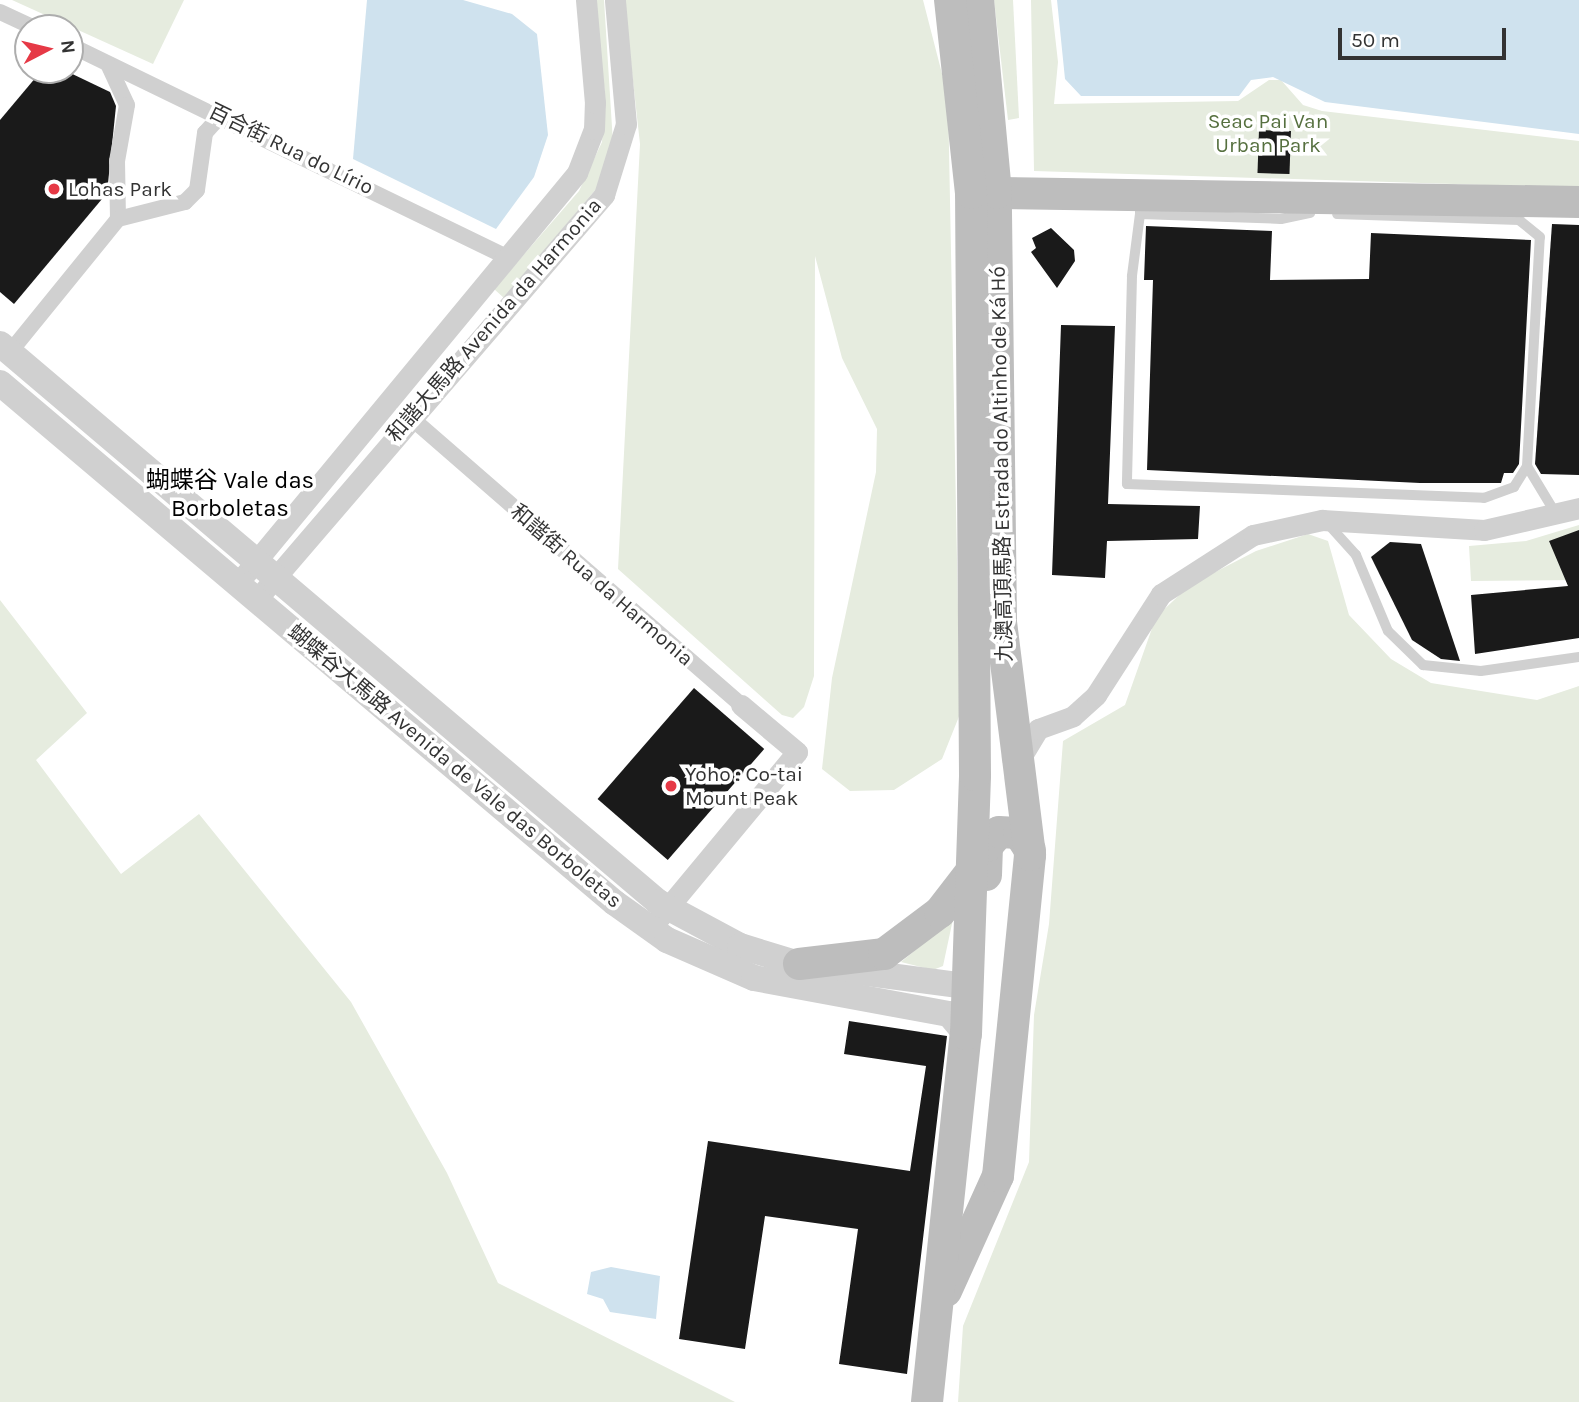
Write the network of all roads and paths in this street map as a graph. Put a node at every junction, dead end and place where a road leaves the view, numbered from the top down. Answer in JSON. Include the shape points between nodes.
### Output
{"nodes":[{"id":1,"x":615,"y":0,"type":"edge"},
{"id":2,"x":950,"y":0,"type":"edge"},
{"id":3,"x":978,"y":0,"type":"edge"},
{"id":4,"x":585,"y":3,"type":"edge"},
{"id":5,"x":84,"y":52,"type":"edge"},
{"id":6,"x":108,"y":64,"type":"junction"},
{"id":7,"x":222,"y":114,"type":"junction"},
{"id":8,"x":996,"y":193,"type":"junction"},
{"id":9,"x":1579,"y":202,"type":"edge"},
{"id":10,"x":1140,"y":203,"type":"junction"},
{"id":11,"x":118,"y":219,"type":"junction"},
{"id":12,"x":510,"y":259,"type":"junction"},
{"id":13,"x":5,"y":348,"type":"edge"},
{"id":14,"x":0,"y":383,"type":"edge"},
{"id":15,"x":409,"y":416,"type":"junction"},
{"id":16,"x":1527,"y":466,"type":"junction"},
{"id":17,"x":1579,"y":508,"type":"edge"},
{"id":18,"x":1558,"y":517,"type":"junction"},
{"id":19,"x":1322,"y":520,"type":"junction"},
{"id":20,"x":1369,"y":524,"type":"junction"},
{"id":21,"x":1356,"y":555,"type":"junction"},
{"id":22,"x":265,"y":569,"type":"junction"},
{"id":23,"x":248,"y":591,"type":"junction"},
{"id":24,"x":1579,"y":657,"type":"edge"},
{"id":25,"x":741,"y":705,"type":"joint"},
{"id":26,"x":1020,"y":759,"type":"junction"},
{"id":27,"x":1030,"y":850,"type":"junction"},
{"id":28,"x":970,"y":873,"type":"junction"},
{"id":29,"x":667,"y":907,"type":"junction"},
{"id":30,"x":650,"y":929,"type":"junction"},
{"id":31,"x":799,"y":964,"type":"junction"},
{"id":32,"x":967,"y":986,"type":"junction"},
{"id":33,"x":966,"y":1034,"type":"junction"},
{"id":34,"x":1006,"y":1108,"type":"junction"},
{"id":35,"x":956,"y":1160,"type":"junction"},
{"id":36,"x":932,"y":1333,"type":"junction"},
{"id":37,"x":927,"y":1402,"type":"edge"}],
"edges":[{"from":1,"to":15,"type":"street","name":"和諧大馬路 Avenida da Harmonia","via":[[626,124],[604,195]]},
{"from":2,"to":28,"type":"main road","name":"九澳高頂馬路 Estrada do Altinho de Ká Hó","via":[[971,193]]},
{"from":3,"to":8,"type":"main road","name":"九澳高頂馬路 Estrada do Altinho de Ká Hó"},
{"from":4,"to":12,"type":"street","name":"和諧大馬路 Avenida da Harmonia","via":[[595,76],[587,153]]},
{"from":5,"to":6,"type":"street","name":"百合街 Rua do Lírio"},
{"from":6,"to":7,"type":"street","name":"百合街 Rua do Lírio"},
{"from":6,"to":11,"type":"street","via":[[127,105],[117,161]]},
{"from":7,"to":11,"type":"street","via":[[205,133],[191,196]]},
{"from":7,"to":12,"type":"street","name":"百合街 Rua do Lírio"},
{"from":8,"to":10,"type":"main road"},
{"from":8,"to":26,"type":"main road","name":"九澳高頂馬路 Estrada do Altinho de Ká Hó","via":[[1001,622]]},
{"from":9,"to":10,"type":"main road"},
{"from":10,"to":16,"type":"lane","via":[[1519,220],[1533,229],[1544,254]]},
{"from":10,"to":16,"type":"lane","via":[[1132,276],[1127,484],[1485,498],[1514,487]]},
{"from":11,"to":13,"type":"street"},
{"from":12,"to":22,"type":"street","name":"和諧大馬路 Avenida da Harmonia"},
{"from":13,"to":22,"type":"street","name":"蝴蝶谷大馬路 Avenida de Vale das Borboletas"},
{"from":14,"to":23,"type":"street","name":"蝴蝶谷大馬路 Avenida de Vale das Borboletas"},
{"from":15,"to":22,"type":"street","name":"和諧大馬路 Avenida da Harmonia"},
{"from":15,"to":25,"type":"street","name":"和諧街 Rua da Harmonia"},
{"from":16,"to":18,"type":"lane"},
{"from":17,"to":18,"type":"street"},
{"from":18,"to":20,"type":"street","via":[[1483,530]]},
{"from":19,"to":20,"type":"street"},
{"from":19,"to":21,"type":"lane"},
{"from":19,"to":26,"type":"street","via":[[1252,535],[1168,588],[1149,606],[1096,695],[1073,716],[1038,729]]},
{"from":20,"to":21,"type":"lane","via":[[1353,532]]},
{"from":21,"to":24,"type":"lane","via":[[1388,631],[1423,665],[1481,671]]},
{"from":22,"to":23,"type":"street","name":"和諧大馬路 Avenida da Harmonia"},
{"from":22,"to":29,"type":"street","name":"蝴蝶谷大馬路 Avenida de Vale das Borboletas"},
{"from":23,"to":30,"type":"street","name":"蝴蝶谷大馬路 Avenida de Vale das Borboletas"},
{"from":25,"to":29,"type":"street","name":"和諧街 Rua da Harmonia","via":[[797,752]]},
{"from":26,"to":27,"type":"main road","name":"九澳高頂馬路 Estrada do Altinho de Ká Hó"},
{"from":27,"to":32,"type":"main road","via":[[1019,833],[1005,830],[988,846],[980,953]]},
{"from":27,"to":34,"type":"main road","name":"九澳高頂馬路 Estrada do Altinho de Ká Hó"},
{"from":28,"to":31,"type":"main road","via":[[940,912],[884,954]]},
{"from":28,"to":32,"type":"main road","name":"九澳高頂馬路 Estrada do Altinho de Ká Hó"},
{"from":29,"to":30,"type":"street"},
{"from":29,"to":31,"type":"street","name":"蝴蝶谷大馬路 Avenida de Vale das Borboletas","via":[[740,946]]},
{"from":30,"to":33,"type":"street","name":"蝴蝶谷大馬路 Avenida de Vale das Borboletas","via":[[691,954],[754,978],[948,1014]]},
{"from":31,"to":32,"type":"street","name":"蝴蝶谷大馬路 Avenida de Vale das Borboletas"},
{"from":32,"to":33,"type":"main road","name":"九澳高頂馬路 Estrada do Altinho de Ká Hó"},
{"from":33,"to":35,"type":"main road","name":"九澳高頂馬路 Estrada do Altinho de Ká Hó"},
{"from":34,"to":35,"type":"main road","via":[[987,1168],[969,1174]]},
{"from":34,"to":36,"type":"main road","name":"九澳高頂馬路 Estrada do Altinho de Ká Hó","via":[[998,1176]]},
{"from":35,"to":36,"type":"main road","name":"九澳高頂馬路 Estrada do Altinho de Ká Hó"},
{"from":36,"to":37,"type":"main road","name":"九澳高頂馬路 Estrada do Altinho de Ká Hó"}]}
